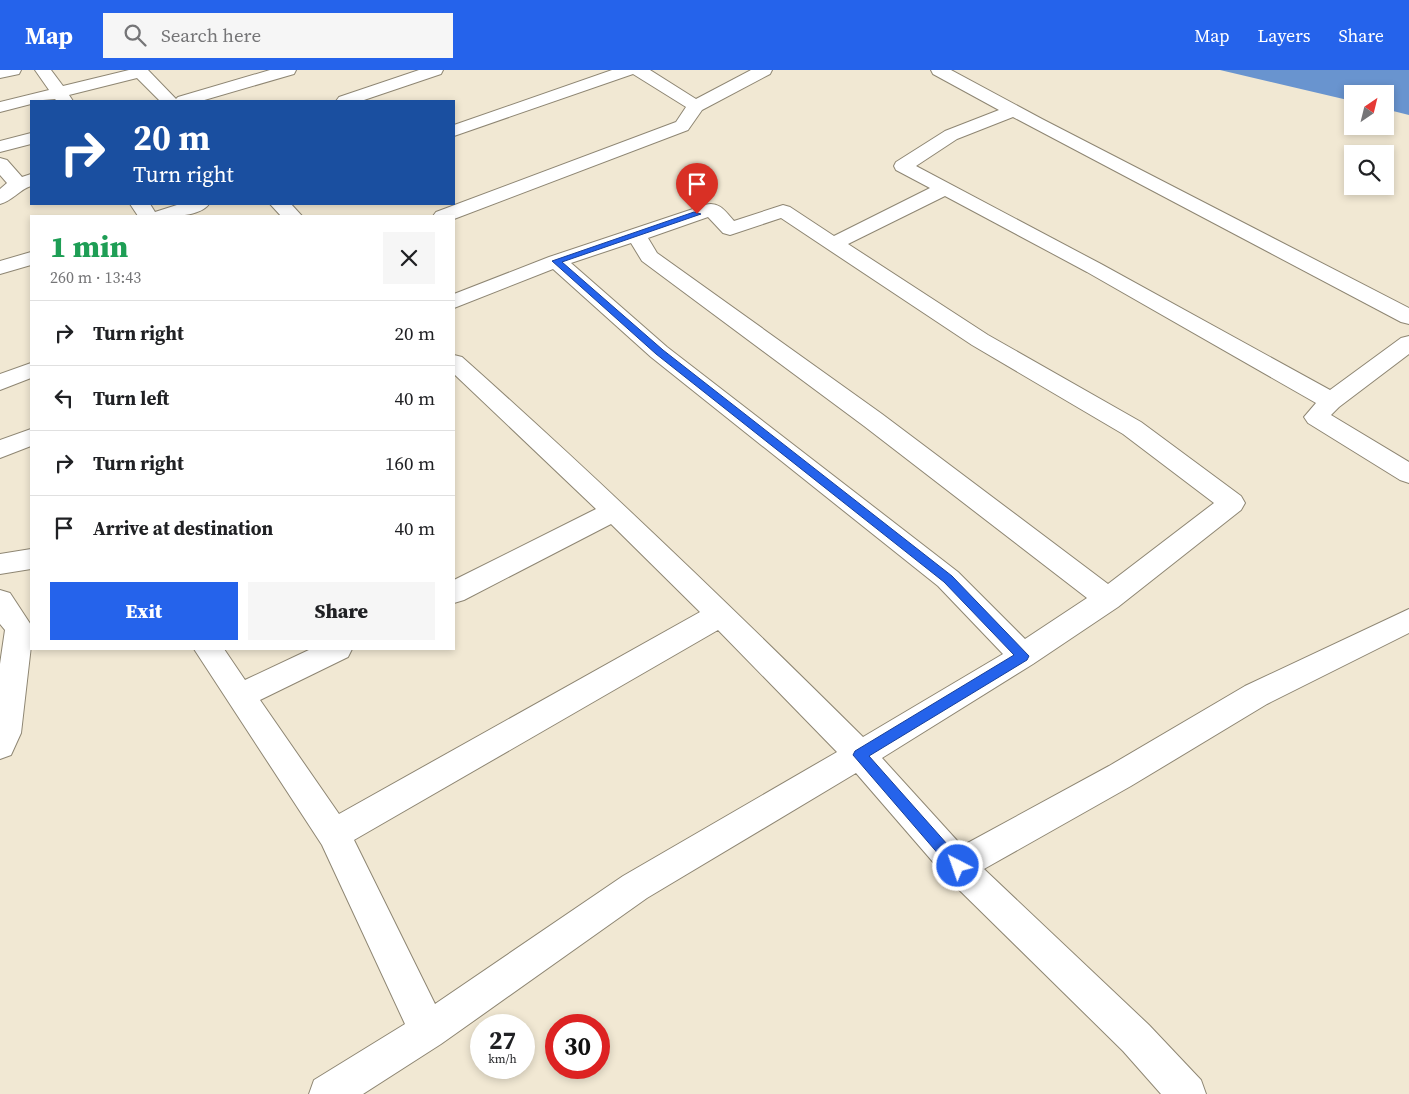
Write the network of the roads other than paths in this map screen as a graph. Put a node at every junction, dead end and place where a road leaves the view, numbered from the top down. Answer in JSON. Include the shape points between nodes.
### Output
{"nodes":[{"id":1,"x":13,"y":70,"type":"edge"},
{"id":2,"x":43,"y":70,"type":"edge"},
{"id":3,"x":288,"y":70,"type":"edge"},
{"id":4,"x":434,"y":70,"type":"edge"},
{"id":5,"x":628,"y":70,"type":"edge"},
{"id":6,"x":638,"y":70,"type":"edge"},
{"id":7,"x":764,"y":70,"type":"edge"},
{"id":8,"x":939,"y":70,"type":"edge"},
{"id":9,"x":140,"y":71,"type":"edge"},
{"id":10,"x":0,"y":73,"type":"edge"},
{"id":11,"x":62,"y":98,"type":"edge"},
{"id":12,"x":48,"y":100,"type":"edge"},
{"id":13,"x":168,"y":100,"type":"edge"},
{"id":14,"x":187,"y":100,"type":"edge"},
{"id":15,"x":348,"y":100,"type":"edge"},
{"id":16,"x":30,"y":103,"type":"edge"},
{"id":17,"x":696,"y":106,"type":"junction"},
{"id":18,"x":0,"y":107,"type":"edge"},
{"id":19,"x":1014,"y":111,"type":"junction"},
{"id":20,"x":455,"y":131,"type":"edge"},
{"id":21,"x":30,"y":138,"type":"edge"},
{"id":22,"x":0,"y":147,"type":"edge"},
{"id":23,"x":0,"y":164,"type":"edge"},
{"id":24,"x":25,"y":182,"type":"edge"},
{"id":25,"x":946,"y":188,"type":"junction"},
{"id":26,"x":0,"y":198,"type":"edge"},
{"id":27,"x":196,"y":205,"type":"edge"},
{"id":28,"x":281,"y":205,"type":"edge"},
{"id":29,"x":165,"y":215,"type":"edge"},
{"id":30,"x":291,"y":215,"type":"edge"},
{"id":31,"x":446,"y":215,"type":"edge"},
{"id":32,"x":636,"y":235,"type":"junction"},
{"id":33,"x":833,"y":244,"type":"junction"},
{"id":34,"x":30,"y":258,"type":"edge"},
{"id":35,"x":556,"y":261,"type":"junction"},
{"id":36,"x":0,"y":268,"type":"edge"},
{"id":37,"x":455,"y":302,"type":"edge"},
{"id":38,"x":1409,"y":317,"type":"edge"},
{"id":39,"x":1409,"y":343,"type":"edge"},
{"id":40,"x":455,"y":363,"type":"edge"},
{"id":41,"x":30,"y":370,"type":"edge"},
{"id":42,"x":0,"y":382,"type":"edge"},
{"id":43,"x":1331,"y":401,"type":"junction"},
{"id":44,"x":30,"y":437,"type":"edge"},
{"id":45,"x":0,"y":450,"type":"edge"},
{"id":46,"x":1409,"y":474,"type":"edge"},
{"id":47,"x":614,"y":511,"type":"junction"},
{"id":48,"x":30,"y":560,"type":"edge"},
{"id":49,"x":0,"y":564,"type":"edge"},
{"id":50,"x":455,"y":591,"type":"edge"},
{"id":51,"x":1108,"y":599,"type":"junction"},
{"id":52,"x":0,"y":601,"type":"edge"},
{"id":53,"x":721,"y":614,"type":"junction"},
{"id":54,"x":1409,"y":620,"type":"edge"},
{"id":55,"x":209,"y":650,"type":"edge"},
{"id":56,"x":336,"y":650,"type":"edge"},
{"id":57,"x":1023,"y":656,"type":"junction"},
{"id":58,"x":240,"y":696,"type":"junction"},
{"id":59,"x":0,"y":746,"type":"edge"},
{"id":60,"x":860,"y":755,"type":"junction"},
{"id":61,"x":334,"y":834,"type":"junction"},
{"id":62,"x":958,"y":866,"type":"junction"},
{"id":63,"x":428,"y":1031,"type":"junction"},
{"id":64,"x":328,"y":1094,"type":"edge"},
{"id":65,"x":1187,"y":1094,"type":"edge"}],
"edges":[{"from":1,"to":10,"type":"street"},
{"from":2,"to":11,"type":"street"},
{"from":3,"to":14,"type":"street"},
{"from":4,"to":15,"type":"street"},
{"from":5,"to":20,"type":"street"},
{"from":6,"to":17,"type":"street"},
{"from":7,"to":17,"type":"street"},
{"from":8,"to":19,"type":"street"},
{"from":9,"to":11,"type":"street"},
{"from":9,"to":13,"type":"street"},
{"from":11,"to":12,"type":"street"},
{"from":16,"to":18,"type":"street"},
{"from":17,"to":31,"type":"street","via":[[682,126]]},
{"from":19,"to":25,"type":"street","via":[[951,135],[903,166]]},
{"from":19,"to":38,"type":"street"},
{"from":21,"to":22,"type":"street"},
{"from":23,"to":24,"type":"street"},
{"from":24,"to":26,"type":"street"},
{"from":25,"to":33,"type":"street"},
{"from":25,"to":43,"type":"street"},
{"from":27,"to":29,"type":"street"},
{"from":28,"to":30,"type":"street"},
{"from":32,"to":33,"type":"street","via":[[712,208],[730,229],[783,211]]},
{"from":32,"to":35,"type":"street"},
{"from":32,"to":51,"type":"street","via":[[650,257],[873,420]]},
{"from":33,"to":51,"type":"street","via":[[980,340],[1132,428],[1232,502]]},
{"from":34,"to":36,"type":"street"},
{"from":35,"to":37,"type":"street"},
{"from":35,"to":57,"type":"street","via":[[660,352],[948,579]]},
{"from":39,"to":43,"type":"street"},
{"from":40,"to":47,"type":"street"},
{"from":41,"to":42,"type":"street"},
{"from":43,"to":46,"type":"street","via":[[1316,418]]},
{"from":44,"to":45,"type":"street"},
{"from":47,"to":50,"type":"street"},
{"from":47,"to":53,"type":"street"},
{"from":48,"to":49,"type":"street"},
{"from":51,"to":57,"type":"street"},
{"from":52,"to":59,"type":"street","via":[[19,629],[6,733]]},
{"from":53,"to":60,"type":"street"},
{"from":53,"to":61,"type":"street"},
{"from":54,"to":62,"type":"street","via":[[1256,695],[1120,776]]},
{"from":55,"to":58,"type":"street"},
{"from":56,"to":58,"type":"street"},
{"from":57,"to":60,"type":"street"},
{"from":58,"to":61,"type":"street"},
{"from":60,"to":62,"type":"street"},
{"from":60,"to":63,"type":"street","via":[[635,887]]},
{"from":61,"to":63,"type":"street"},
{"from":62,"to":65,"type":"street","via":[[1136,1038]]},
{"from":63,"to":64,"type":"street"}]}
